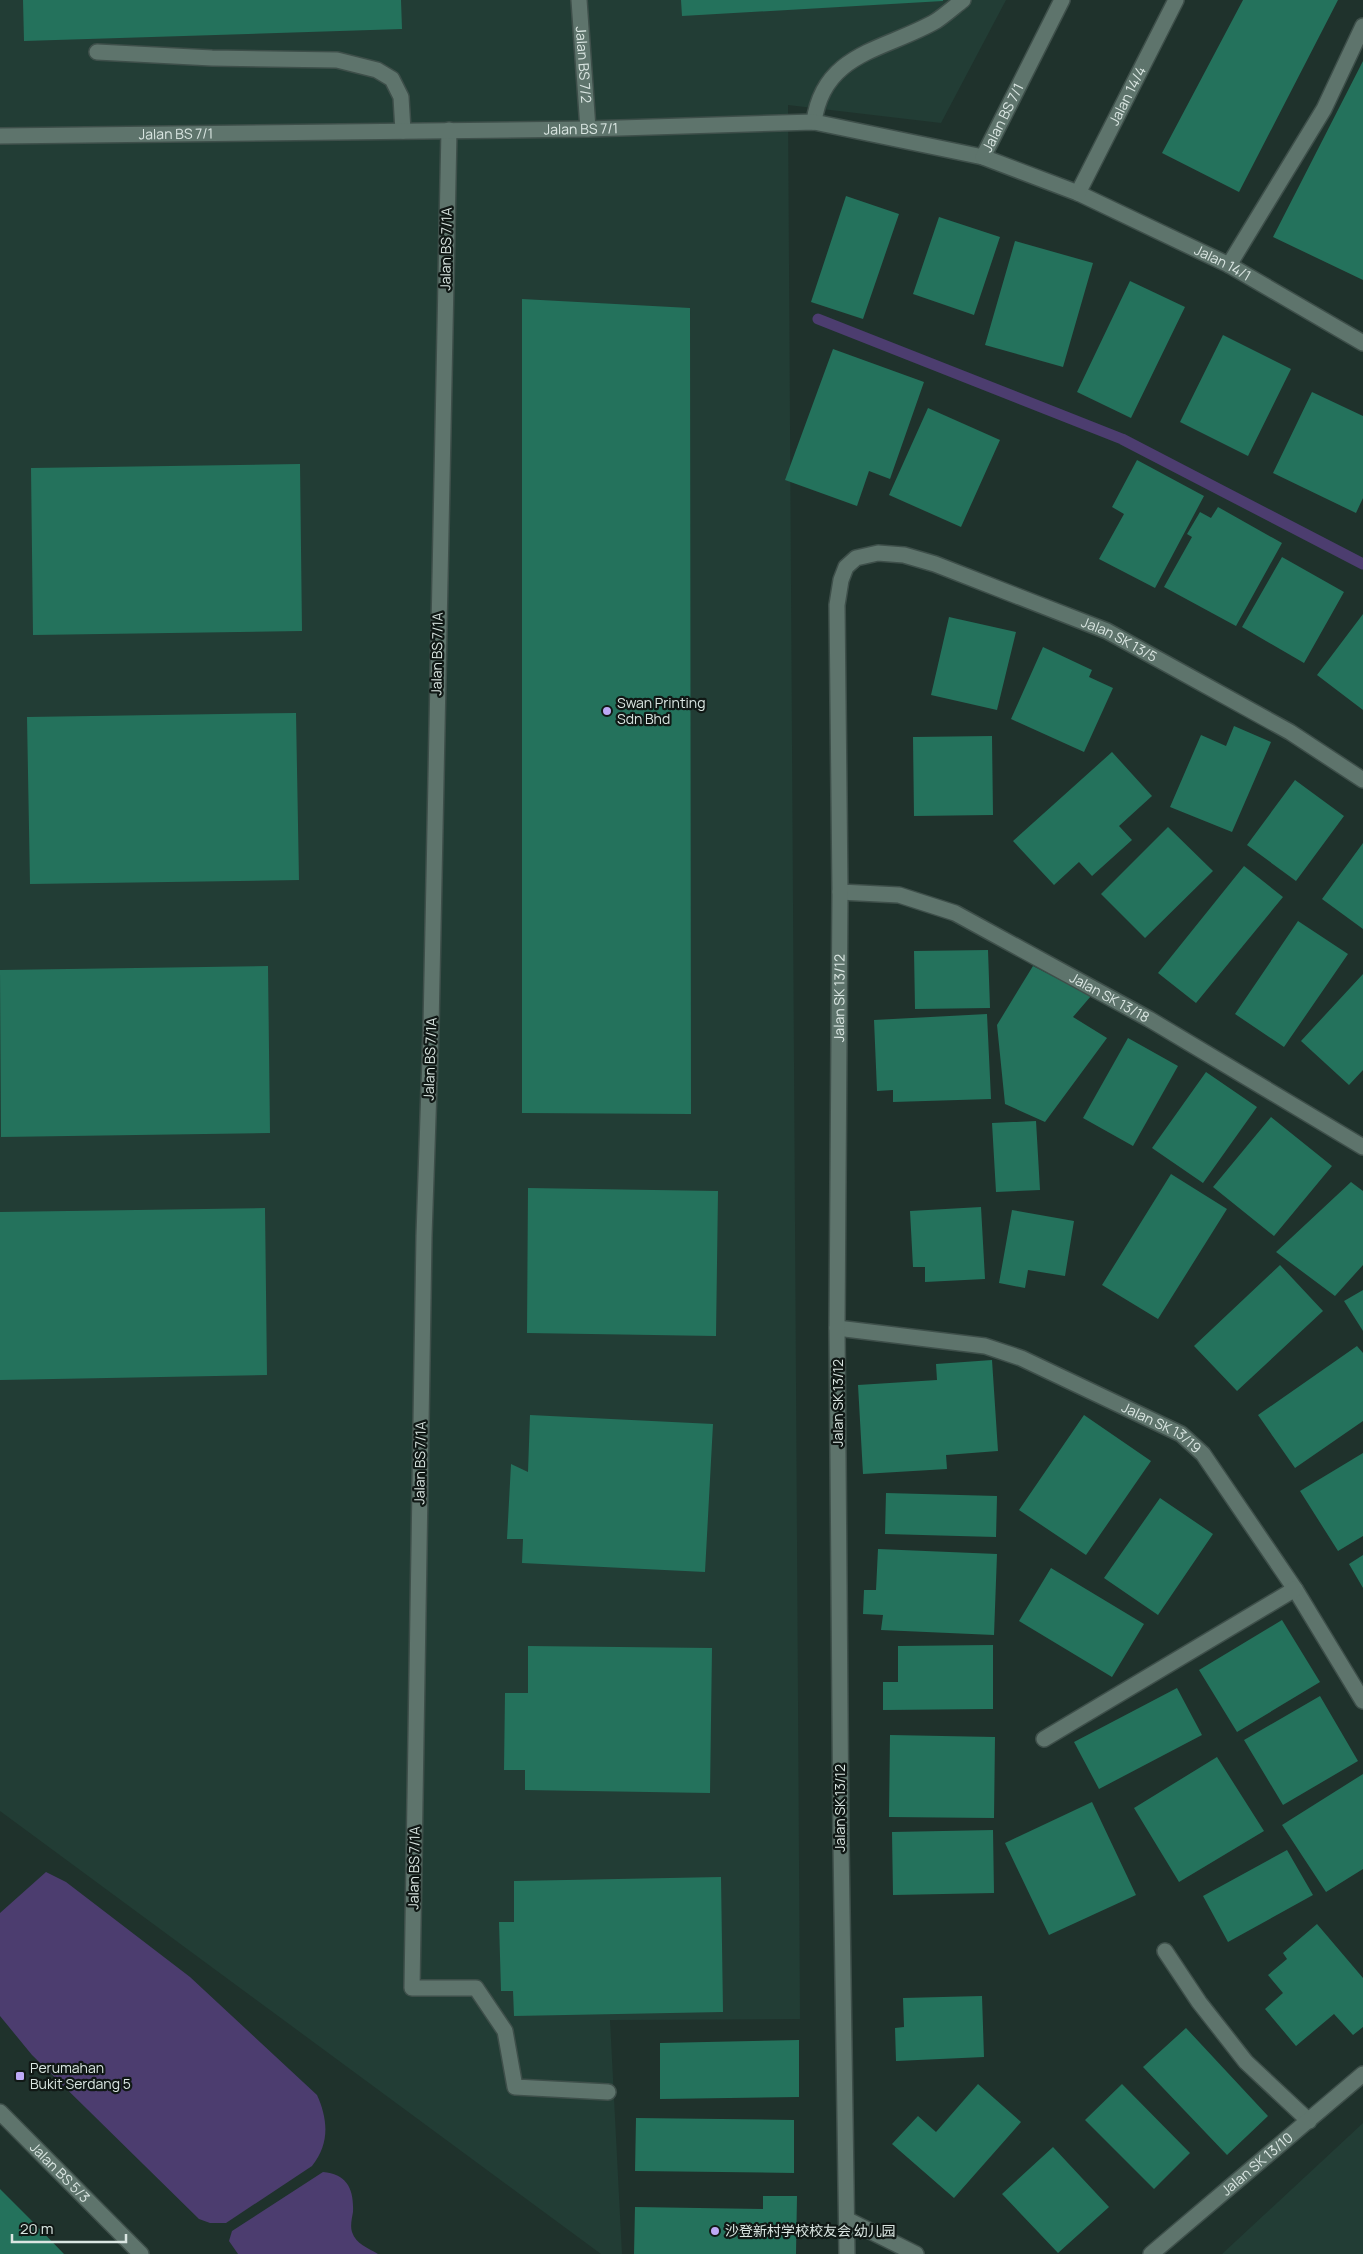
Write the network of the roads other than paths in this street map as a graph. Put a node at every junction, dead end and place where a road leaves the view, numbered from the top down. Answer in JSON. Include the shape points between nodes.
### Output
{"nodes":[{"id":1,"x":578,"y":0,"type":"edge"},
{"id":2,"x":963,"y":0,"type":"edge"},
{"id":3,"x":1062,"y":0,"type":"edge"},
{"id":4,"x":1176,"y":0,"type":"edge"},
{"id":5,"x":1363,"y":26,"type":"edge"},
{"id":6,"x":97,"y":52,"type":"dead end"},
{"id":7,"x":814,"y":122,"type":"junction"},
{"id":8,"x":588,"y":129,"type":"junction"},
{"id":9,"x":449,"y":130,"type":"junction"},
{"id":10,"x":403,"y":131,"type":"junction"},
{"id":11,"x":0,"y":136,"type":"edge"},
{"id":12,"x":983,"y":157,"type":"junction"},
{"id":13,"x":1078,"y":192,"type":"junction"},
{"id":14,"x":1229,"y":265,"type":"junction"},
{"id":15,"x":1363,"y":343,"type":"edge"},
{"id":16,"x":856,"y":558,"type":"joint"},
{"id":17,"x":1363,"y":780,"type":"edge"},
{"id":18,"x":840,"y":892,"type":"junction"},
{"id":19,"x":1363,"y":1147,"type":"edge"},
{"id":20,"x":837,"y":1328,"type":"junction"},
{"id":21,"x":1295,"y":1589,"type":"junction"},
{"id":22,"x":1363,"y":1701,"type":"edge"},
{"id":23,"x":1044,"y":1739,"type":"dead end"},
{"id":24,"x":1165,"y":1951,"type":"dead end"},
{"id":25,"x":1363,"y":2074,"type":"edge"},
{"id":26,"x":608,"y":2092,"type":"dead end"},
{"id":27,"x":0,"y":2112,"type":"edge"},
{"id":28,"x":1309,"y":2121,"type":"junction"},
{"id":29,"x":848,"y":2220,"type":"junction"},
{"id":30,"x":141,"y":2254,"type":"edge"},
{"id":31,"x":847,"y":2254,"type":"edge"},
{"id":32,"x":916,"y":2254,"type":"edge"},
{"id":33,"x":1151,"y":2254,"type":"edge"}],
"edges":[{"from":1,"to":8,"type":"street","name":"Jalan BS 7/2"},
{"from":2,"to":7,"type":"street","via":[[936,21],[848,62],[827,82]]},
{"from":3,"to":12,"type":"street","name":"Jalan BS 7/1"},
{"from":4,"to":13,"type":"street","name":"Jalan 14/4"},
{"from":5,"to":14,"type":"street","via":[[1324,109]]},
{"from":6,"to":10,"type":"street","via":[[338,60],[377,70],[392,79],[401,97]]},
{"from":7,"to":8,"type":"street","name":"Jalan BS 7/1"},
{"from":7,"to":12,"type":"street","name":"Jalan BS 7/1"},
{"from":8,"to":9,"type":"street","name":"Jalan BS 7/1"},
{"from":9,"to":10,"type":"street","name":"Jalan BS 7/1"},
{"from":9,"to":26,"type":"street","name":"Jalan BS 7/1A","via":[[424,1236],[412,1988],[476,1988],[505,2031],[515,2088]]},
{"from":10,"to":11,"type":"street","name":"Jalan BS 7/1"},
{"from":12,"to":13,"type":"street","name":"Jalan 14/1"},
{"from":13,"to":14,"type":"street","name":"Jalan 14/1"},
{"from":14,"to":15,"type":"street","name":"Jalan 14/1"},
{"from":16,"to":17,"type":"street","name":"Jalan SK 13/5","via":[[878,553],[904,555],[1108,631],[1290,732]]},
{"from":16,"to":18,"type":"street","name":"Jalan SK 13/12","via":[[846,567],[837,605]]},
{"from":18,"to":19,"type":"street","name":"Jalan SK 13/18","via":[[899,895],[956,913],[1149,1019]]},
{"from":18,"to":20,"type":"street","name":"Jalan SK 13/12"},
{"from":20,"to":21,"type":"street","name":"Jalan SK 13/19","via":[[985,1346],[1021,1358],[1181,1434],[1203,1454]]},
{"from":20,"to":29,"type":"street","name":"Jalan SK 13/12","via":[[840,1842]]},
{"from":21,"to":22,"type":"street","name":"Jalan SK 13/19"},
{"from":21,"to":23,"type":"street"},
{"from":24,"to":28,"type":"street","via":[[1199,2002],[1246,2062]]},
{"from":25,"to":28,"type":"street","name":"Jalan SK 13/10"},
{"from":27,"to":30,"type":"street","name":"Jalan BS 5/3"},
{"from":28,"to":33,"type":"street","name":"Jalan SK 13/10"},
{"from":29,"to":31,"type":"street","name":"Jalan SK 13/12"},
{"from":29,"to":32,"type":"street"}]}
